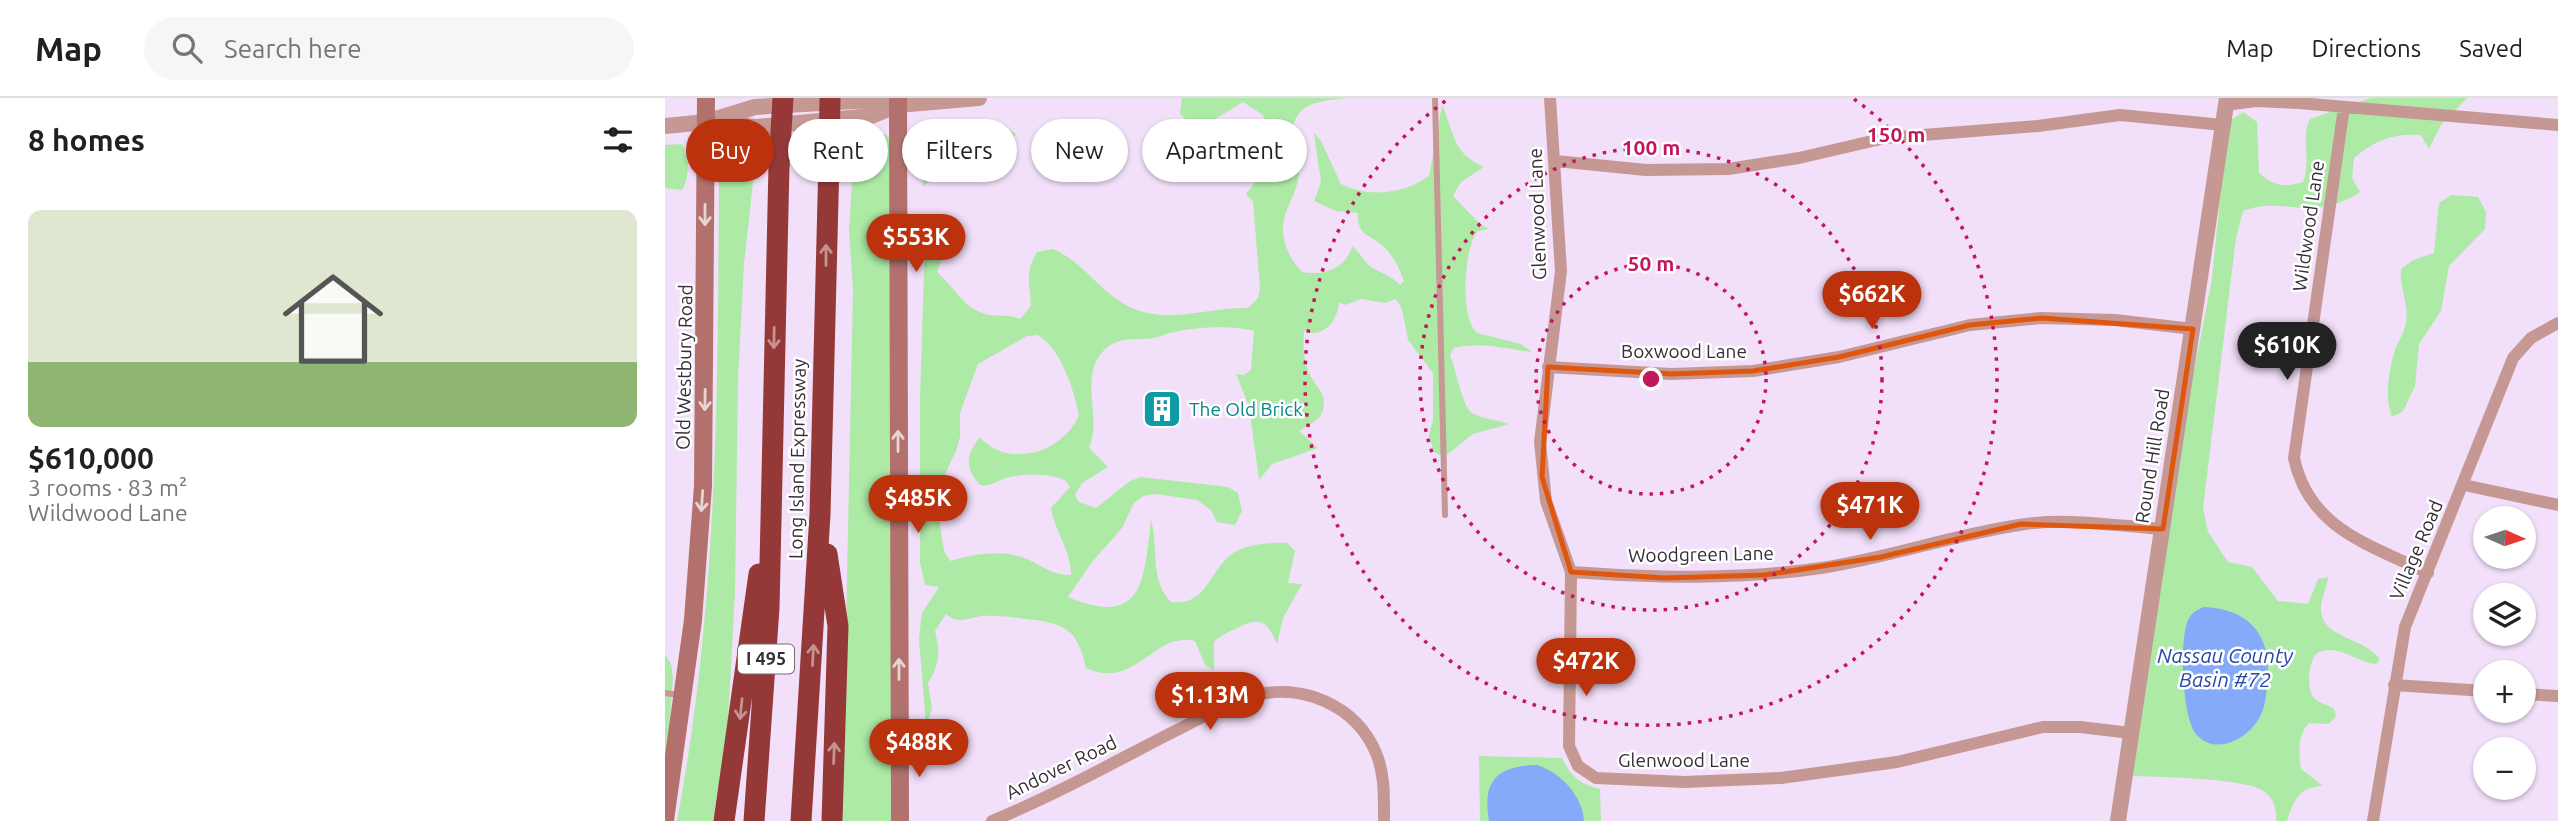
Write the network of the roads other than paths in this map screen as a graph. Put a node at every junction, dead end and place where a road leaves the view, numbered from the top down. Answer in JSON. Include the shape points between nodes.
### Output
{"nodes":[{"id":1,"x":706,"y":98,"type":"edge"},
{"id":2,"x":783,"y":98,"type":"edge"},
{"id":3,"x":830,"y":98,"type":"edge"},
{"id":4,"x":979,"y":98,"type":"edge"},
{"id":5,"x":1435,"y":98,"type":"edge"},
{"id":6,"x":1550,"y":98,"type":"edge"},
{"id":7,"x":898,"y":101,"type":"edge"},
{"id":8,"x":2226,"y":101,"type":"edge"},
{"id":9,"x":2344,"y":107,"type":"junction"},
{"id":10,"x":706,"y":119,"type":"edge"},
{"id":11,"x":686,"y":124,"type":"edge"},
{"id":12,"x":774,"y":125,"type":"edge"},
{"id":13,"x":2223,"y":125,"type":"junction"},
{"id":14,"x":2558,"y":125,"type":"edge"},
{"id":15,"x":665,"y":126,"type":"edge"},
{"id":16,"x":1556,"y":161,"type":"junction"},
{"id":17,"x":706,"y":182,"type":"edge"},
{"id":18,"x":2558,"y":323,"type":"edge"},
{"id":19,"x":2193,"y":329,"type":"junction"},
{"id":20,"x":1548,"y":367,"type":"junction"},
{"id":21,"x":2464,"y":485,"type":"junction"},
{"id":22,"x":771,"y":496,"type":"junction"},
{"id":23,"x":2558,"y":505,"type":"edge"},
{"id":24,"x":820,"y":514,"type":"junction"},
{"id":25,"x":1445,"y":515,"type":"dead end"},
{"id":26,"x":2162,"y":529,"type":"junction"},
{"id":27,"x":1571,"y":572,"type":"junction"},
{"id":28,"x":2428,"y":573,"type":"junction"},
{"id":29,"x":2393,"y":685,"type":"junction"},
{"id":30,"x":2473,"y":690,"type":"edge"},
{"id":31,"x":665,"y":693,"type":"edge"},
{"id":32,"x":2536,"y":695,"type":"edge"},
{"id":33,"x":684,"y":696,"type":"junction"},
{"id":34,"x":2558,"y":696,"type":"edge"},
{"id":35,"x":2130,"y":733,"type":"junction"},
{"id":36,"x":665,"y":820,"type":"edge"},
{"id":37,"x":724,"y":821,"type":"edge"},
{"id":38,"x":754,"y":821,"type":"edge"},
{"id":39,"x":801,"y":821,"type":"edge"},
{"id":40,"x":832,"y":821,"type":"edge"},
{"id":41,"x":899,"y":821,"type":"edge"},
{"id":42,"x":992,"y":821,"type":"edge"},
{"id":43,"x":1384,"y":821,"type":"edge"},
{"id":44,"x":2118,"y":821,"type":"edge"},
{"id":45,"x":2373,"y":821,"type":"edge"}],
"edges":[{"from":1,"to":10,"type":"main road","name":"Old Westbury Road"},
{"from":2,"to":22,"type":"highway","name":"Long Island Expressway","number":"I 495","one_way":true,"bridge":true},
{"from":24,"to":3,"type":"highway","name":"Long Island Expressway","number":"I 495","one_way":true,"bridge":true},
{"from":4,"to":7,"type":"street"},
{"from":5,"to":25,"type":"lane"},
{"from":6,"to":16,"type":"street","name":"Glenwood Lane"},
{"from":7,"to":12,"type":"street","via":[[871,116]]},
{"from":41,"to":7,"type":"main road","one_way":true},
{"from":8,"to":9,"type":"street"},
{"from":8,"to":13,"type":"street","name":"Round Hill Road"},
{"from":9,"to":14,"type":"street"},
{"from":9,"to":28,"type":"street","name":"Wildwood Lane","via":[[2294,458],[2304,492],[2326,520]]},
{"from":11,"to":15,"type":"street"},
{"from":13,"to":16,"type":"street","via":[[2120,115],[1885,138],[1728,169],[1646,170]]},
{"from":13,"to":19,"type":"street","name":"Round Hill Road"},
{"from":16,"to":20,"type":"street","name":"Glenwood Lane","via":[[1561,271]]},
{"from":17,"to":33,"type":"main road","name":"Old Westbury Road","one_way":true,"via":[[705,433]]},
{"from":18,"to":21,"type":"street","name":"Village Road","via":[[2531,338],[2513,358]]},
{"from":19,"to":20,"type":"street","name":"Boxwood Lane","via":[[2041,318],[1970,325],[1839,358],[1753,371],[1671,374]]},
{"from":19,"to":26,"type":"street","name":"Round Hill Road"},
{"from":20,"to":27,"type":"street","name":"Glenwood Lane","via":[[1540,442],[1542,477]]},
{"from":21,"to":23,"type":"street"},
{"from":21,"to":28,"type":"street","name":"Village Road"},
{"from":22,"to":37,"type":"highway","one_way":true},
{"from":22,"to":38,"type":"highway","name":"Long Island Expressway","number":"I 495","via":[[766,662]]},
{"from":39,"to":24,"type":"highway","name":"Long Island Expressway","number":"I 495","one_way":true},
{"from":40,"to":24,"type":"highway","one_way":true,"via":[[838,626]]},
{"from":26,"to":27,"type":"street","name":"Woodgreen Lane","via":[[2021,524],[1881,557],[1764,575],[1665,578]]},
{"from":26,"to":35,"type":"street","name":"Round Hill Road"},
{"from":27,"to":35,"type":"street","name":"Glenwood Lane","via":[[1569,746],[1578,766],[1596,778],[1685,782],[1781,778],[1897,762],[2043,727]]},
{"from":28,"to":29,"type":"street","name":"Village Road","via":[[2405,628]]},
{"from":29,"to":30,"type":"street"},
{"from":29,"to":45,"type":"street","name":"Village Road"},
{"from":31,"to":33,"type":"lane"},
{"from":32,"to":34,"type":"street"},
{"from":33,"to":36,"type":"main road","name":"Old Westbury Road"},
{"from":35,"to":44,"type":"street","name":"Round Hill Road"},
{"from":42,"to":43,"type":"street","name":"Andover Road","via":[[1229,704],[1276,692],[1325,700],[1353,718],[1377,754]]}]}
